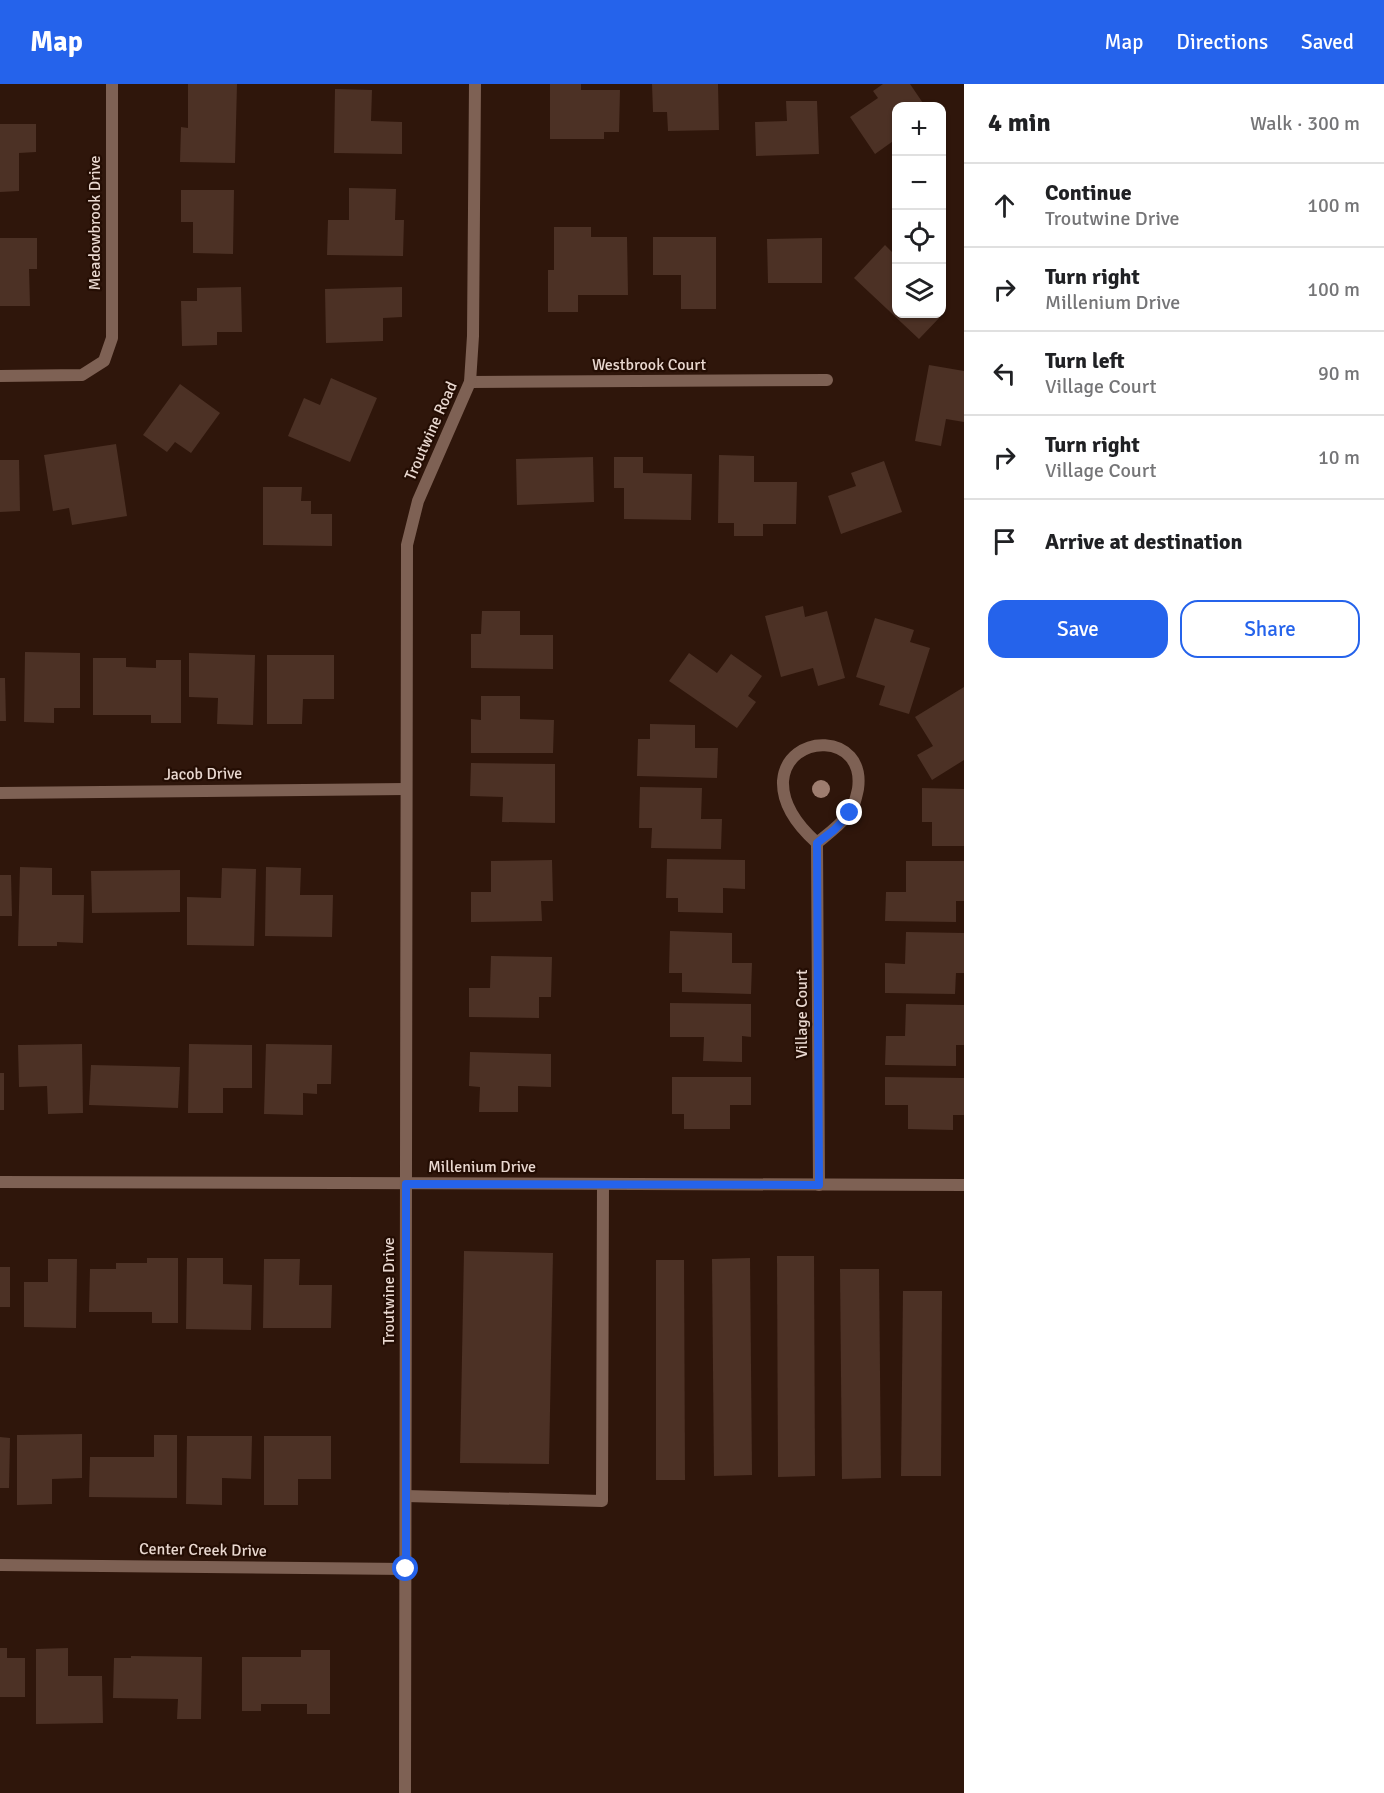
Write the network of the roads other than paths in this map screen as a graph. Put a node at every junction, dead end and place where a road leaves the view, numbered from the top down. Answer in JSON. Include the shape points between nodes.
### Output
{"nodes":[{"id":1,"x":112,"y":84,"type":"edge"},
{"id":2,"x":476,"y":84,"type":"edge"},
{"id":3,"x":0,"y":376,"type":"edge"},
{"id":4,"x":827,"y":380,"type":"dead end"},
{"id":5,"x":470,"y":382,"type":"junction"},
{"id":6,"x":406,"y":789,"type":"junction"},
{"id":7,"x":0,"y":793,"type":"edge"},
{"id":8,"x":817,"y":843,"type":"junction"},
{"id":9,"x":0,"y":1182,"type":"edge"},
{"id":10,"x":406,"y":1184,"type":"junction"},
{"id":11,"x":603,"y":1184,"type":"junction"},
{"id":12,"x":819,"y":1185,"type":"junction"},
{"id":13,"x":964,"y":1185,"type":"edge"},
{"id":14,"x":406,"y":1496,"type":"junction"},
{"id":15,"x":0,"y":1565,"type":"edge"},
{"id":16,"x":406,"y":1569,"type":"junction"},
{"id":17,"x":405,"y":1793,"type":"edge"}],
"edges":[{"from":1,"to":3,"type":"street","name":"Meadowbrook Drive","via":[[112,338],[104,361],[82,375]]},
{"from":2,"to":5,"type":"street","name":"Troutwine Road"},
{"from":4,"to":5,"type":"street","name":"Westbrook Court"},
{"from":5,"to":6,"type":"street","name":"Troutwine Road","via":[[418,501],[407,545]]},
{"from":6,"to":7,"type":"street","name":"Jacob Drive"},
{"from":6,"to":10,"type":"street","name":"Troutwine Drive"},
{"from":8,"to":8,"type":"street","via":[[786,804],[784,773],[786,765],[801,752],[828,746],[854,760],[858,786],[850,813]]},
{"from":8,"to":12,"type":"street","name":"Village Court"},
{"from":9,"to":10,"type":"street","name":"Millenium Drive"},
{"from":10,"to":11,"type":"street","name":"Millenium Drive"},
{"from":10,"to":14,"type":"street","name":"Troutwine Drive"},
{"from":11,"to":12,"type":"street","name":"Millenium Drive"},
{"from":11,"to":14,"type":"street","via":[[602,1501]]},
{"from":12,"to":13,"type":"street","name":"Millenium Drive"},
{"from":14,"to":16,"type":"street","name":"Troutwine Drive"},
{"from":15,"to":16,"type":"street","name":"Center Creek Drive"},
{"from":16,"to":17,"type":"street","name":"Troutwine Drive"}]}
